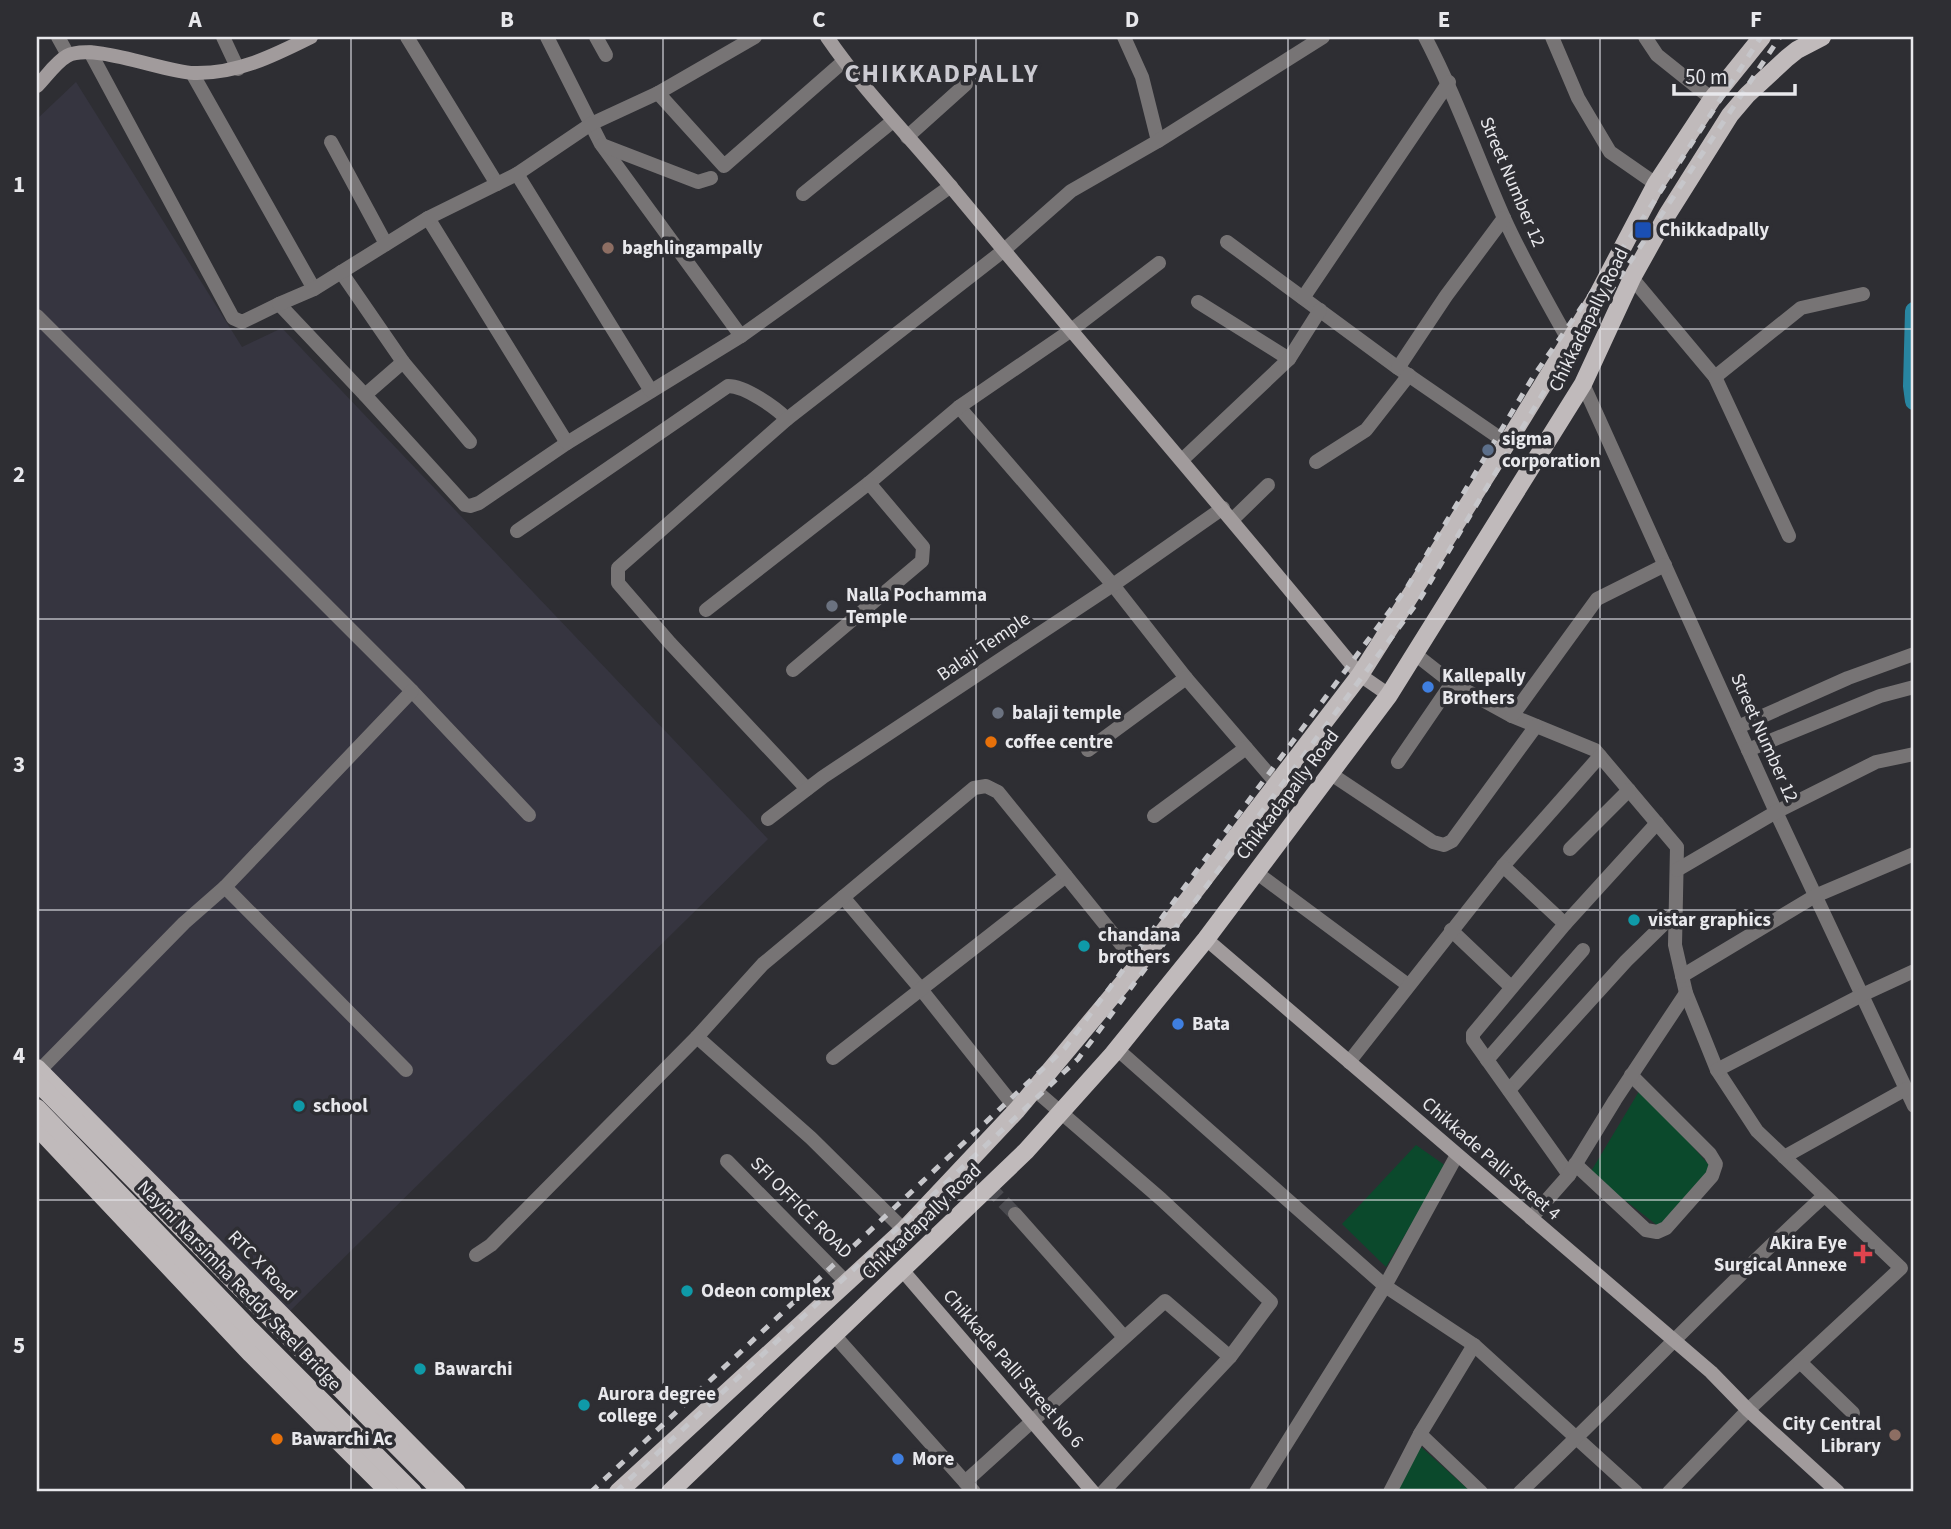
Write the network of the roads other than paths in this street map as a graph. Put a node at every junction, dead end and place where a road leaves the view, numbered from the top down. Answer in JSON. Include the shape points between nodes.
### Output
{"nodes":[{"id":1,"x":58,"y":37,"type":"edge"},
{"id":2,"x":82,"y":37,"type":"edge"},
{"id":3,"x":223,"y":37,"type":"edge"},
{"id":4,"x":311,"y":37,"type":"edge"},
{"id":5,"x":407,"y":37,"type":"edge"},
{"id":6,"x":547,"y":37,"type":"edge"},
{"id":7,"x":596,"y":37,"type":"edge"},
{"id":8,"x":755,"y":37,"type":"edge"},
{"id":9,"x":827,"y":37,"type":"edge"},
{"id":10,"x":1124,"y":37,"type":"edge"},
{"id":11,"x":1323,"y":37,"type":"edge"},
{"id":12,"x":1425,"y":37,"type":"edge"},
{"id":13,"x":1552,"y":37,"type":"edge"},
{"id":14,"x":1645,"y":37,"type":"edge"},
{"id":15,"x":1762,"y":37,"type":"edge"},
{"id":16,"x":1822,"y":37,"type":"edge"},
{"id":17,"x":1797,"y":43,"type":"edge"},
{"id":18,"x":90,"y":52,"type":"junction"},
{"id":19,"x":68,"y":55,"type":"junction"},
{"id":20,"x":606,"y":55,"type":"dead end"},
{"id":21,"x":844,"y":61,"type":"junction"},
{"id":22,"x":239,"y":69,"type":"junction"},
{"id":23,"x":192,"y":73,"type":"junction"},
{"id":24,"x":1449,"y":82,"type":"junction"},
{"id":25,"x":966,"y":84,"type":"dead end"},
{"id":26,"x":37,"y":86,"type":"edge"},
{"id":27,"x":658,"y":93,"type":"junction"},
{"id":28,"x":1712,"y":99,"type":"junction"},
{"id":29,"x":893,"y":121,"type":"junction"},
{"id":30,"x":591,"y":124,"type":"junction"},
{"id":31,"x":907,"y":137,"type":"junction"},
{"id":32,"x":331,"y":142,"type":"dead end"},
{"id":33,"x":1158,"y":142,"type":"junction"},
{"id":34,"x":601,"y":144,"type":"junction"},
{"id":35,"x":517,"y":174,"type":"junction"},
{"id":36,"x":711,"y":178,"type":"dead end"},
{"id":37,"x":497,"y":184,"type":"junction"},
{"id":38,"x":1656,"y":184,"type":"junction"},
{"id":39,"x":951,"y":186,"type":"junction"},
{"id":40,"x":803,"y":194,"type":"dead end"},
{"id":41,"x":428,"y":218,"type":"junction"},
{"id":42,"x":1504,"y":218,"type":"junction"},
{"id":43,"x":1227,"y":242,"type":"dead end"},
{"id":44,"x":386,"y":244,"type":"junction"},
{"id":45,"x":1003,"y":251,"type":"junction"},
{"id":46,"x":1159,"y":263,"type":"dead end"},
{"id":47,"x":341,"y":272,"type":"junction"},
{"id":48,"x":1632,"y":278,"type":"junction"},
{"id":49,"x":314,"y":289,"type":"junction"},
{"id":50,"x":1863,"y":294,"type":"dead end"},
{"id":51,"x":1303,"y":298,"type":"junction"},
{"id":52,"x":1198,"y":302,"type":"dead end"},
{"id":53,"x":279,"y":304,"type":"junction"},
{"id":54,"x":1320,"y":310,"type":"junction"},
{"id":55,"x":37,"y":316,"type":"edge"},
{"id":56,"x":1070,"y":331,"type":"junction"},
{"id":57,"x":741,"y":336,"type":"junction"},
{"id":58,"x":1569,"y":341,"type":"junction"},
{"id":59,"x":1289,"y":359,"type":"junction"},
{"id":60,"x":403,"y":362,"type":"junction"},
{"id":61,"x":1404,"y":372,"type":"junction"},
{"id":62,"x":1715,"y":377,"type":"junction"},
{"id":63,"x":1583,"y":384,"type":"junction"},
{"id":64,"x":652,"y":391,"type":"junction"},
{"id":65,"x":365,"y":395,"type":"junction"},
{"id":66,"x":959,"y":407,"type":"junction"},
{"id":67,"x":787,"y":419,"type":"junction"},
{"id":68,"x":470,"y":442,"type":"dead end"},
{"id":69,"x":567,"y":443,"type":"junction"},
{"id":70,"x":1507,"y":443,"type":"junction"},
{"id":71,"x":1182,"y":460,"type":"junction"},
{"id":72,"x":1316,"y":462,"type":"dead end"},
{"id":73,"x":869,"y":483,"type":"junction"},
{"id":74,"x":1268,"y":485,"type":"dead end"},
{"id":75,"x":1228,"y":514,"type":"junction"},
{"id":76,"x":517,"y":531,"type":"dead end"},
{"id":77,"x":1789,"y":536,"type":"dead end"},
{"id":78,"x":1665,"y":565,"type":"junction"},
{"id":79,"x":1113,"y":585,"type":"junction"},
{"id":80,"x":706,"y":610,"type":"dead end"},
{"id":81,"x":1415,"y":654,"type":"junction"},
{"id":82,"x":1914,"y":654,"type":"edge"},
{"id":83,"x":793,"y":670,"type":"dead end"},
{"id":84,"x":1360,"y":676,"type":"junction"},
{"id":85,"x":1186,"y":678,"type":"junction"},
{"id":86,"x":1452,"y":682,"type":"junction"},
{"id":87,"x":1914,"y":687,"type":"edge"},
{"id":88,"x":412,"y":691,"type":"junction"},
{"id":89,"x":1389,"y":695,"type":"junction"},
{"id":90,"x":1512,"y":716,"type":"junction"},
{"id":91,"x":1536,"y":726,"type":"junction"},
{"id":92,"x":1738,"y":727,"type":"junction"},
{"id":93,"x":1246,"y":748,"type":"junction"},
{"id":94,"x":1088,"y":750,"type":"dead end"},
{"id":95,"x":1748,"y":750,"type":"junction"},
{"id":96,"x":1914,"y":754,"type":"edge"},
{"id":97,"x":1600,"y":756,"type":"junction"},
{"id":98,"x":1398,"y":762,"type":"dead end"},
{"id":99,"x":1331,"y":774,"type":"junction"},
{"id":100,"x":1278,"y":785,"type":"junction"},
{"id":101,"x":807,"y":789,"type":"junction"},
{"id":102,"x":1629,"y":790,"type":"junction"},
{"id":103,"x":1776,"y":811,"type":"junction"},
{"id":104,"x":529,"y":815,"type":"dead end"},
{"id":105,"x":1154,"y":816,"type":"dead end"},
{"id":106,"x":768,"y":819,"type":"dead end"},
{"id":107,"x":1657,"y":823,"type":"junction"},
{"id":108,"x":1570,"y":849,"type":"dead end"},
{"id":109,"x":1914,"y":854,"type":"edge"},
{"id":110,"x":1503,"y":866,"type":"junction"},
{"id":111,"x":1677,"y":870,"type":"junction"},
{"id":112,"x":1257,"y":873,"type":"junction"},
{"id":113,"x":1066,"y":876,"type":"junction"},
{"id":114,"x":225,"y":887,"type":"junction"},
{"id":115,"x":843,"y":897,"type":"junction"},
{"id":116,"x":1815,"y":897,"type":"junction"},
{"id":117,"x":1674,"y":914,"type":"junction"},
{"id":118,"x":1565,"y":924,"type":"junction"},
{"id":119,"x":1451,"y":930,"type":"junction"},
{"id":120,"x":1206,"y":939,"type":"junction"},
{"id":121,"x":1583,"y":950,"type":"dead end"},
{"id":122,"x":1138,"y":965,"type":"junction"},
{"id":123,"x":1914,"y":971,"type":"edge"},
{"id":124,"x":1682,"y":975,"type":"junction"},
{"id":125,"x":1408,"y":985,"type":"junction"},
{"id":126,"x":1511,"y":987,"type":"junction"},
{"id":127,"x":920,"y":988,"type":"junction"},
{"id":128,"x":1686,"y":993,"type":"junction"},
{"id":129,"x":1862,"y":995,"type":"junction"},
{"id":130,"x":697,"y":1037,"type":"junction"},
{"id":131,"x":1117,"y":1049,"type":"junction"},
{"id":132,"x":833,"y":1058,"type":"dead end"},
{"id":133,"x":1488,"y":1060,"type":"junction"},
{"id":134,"x":1349,"y":1062,"type":"junction"},
{"id":135,"x":406,"y":1070,"type":"dead end"},
{"id":136,"x":1717,"y":1070,"type":"junction"},
{"id":137,"x":37,"y":1074,"type":"edge"},
{"id":138,"x":1631,"y":1075,"type":"junction"},
{"id":139,"x":1035,"y":1090,"type":"junction"},
{"id":140,"x":1509,"y":1090,"type":"junction"},
{"id":141,"x":1911,"y":1097,"type":"edge"},
{"id":142,"x":37,"y":1108,"type":"edge"},
{"id":143,"x":1017,"y":1110,"type":"junction"},
{"id":144,"x":1061,"y":1112,"type":"junction"},
{"id":145,"x":37,"y":1127,"type":"edge"},
{"id":146,"x":1457,"y":1155,"type":"junction"},
{"id":147,"x":1784,"y":1157,"type":"junction"},
{"id":148,"x":727,"y":1161,"type":"dead end"},
{"id":149,"x":1572,"y":1169,"type":"junction"},
{"id":150,"x":1824,"y":1196,"type":"junction"},
{"id":151,"x":1015,"y":1214,"type":"tunnel mouth"},
{"id":152,"x":1531,"y":1218,"type":"junction"},
{"id":153,"x":904,"y":1230,"type":"junction"},
{"id":154,"x":476,"y":1255,"type":"dead end"},
{"id":155,"x":903,"y":1271,"type":"junction"},
{"id":156,"x":847,"y":1283,"type":"junction"},
{"id":157,"x":1385,"y":1286,"type":"junction"},
{"id":158,"x":835,"y":1336,"type":"junction"},
{"id":159,"x":1124,"y":1337,"type":"junction"},
{"id":160,"x":1672,"y":1340,"type":"junction"},
{"id":161,"x":1474,"y":1345,"type":"junction"},
{"id":162,"x":1230,"y":1357,"type":"junction"},
{"id":163,"x":1800,"y":1362,"type":"junction"},
{"id":164,"x":712,"y":1408,"type":"junction"},
{"id":165,"x":1748,"y":1410,"type":"junction"},
{"id":166,"x":1853,"y":1413,"type":"dead end"},
{"id":167,"x":1031,"y":1419,"type":"junction"},
{"id":168,"x":734,"y":1432,"type":"junction"},
{"id":169,"x":1420,"y":1434,"type":"junction"},
{"id":170,"x":1577,"y":1438,"type":"junction"},
{"id":171,"x":423,"y":1457,"type":"junction"},
{"id":172,"x":969,"y":1487,"type":"edge"},
{"id":173,"x":387,"y":1490,"type":"edge"},
{"id":174,"x":413,"y":1492,"type":"edge"},
{"id":175,"x":442,"y":1492,"type":"edge"},
{"id":176,"x":457,"y":1492,"type":"edge"},
{"id":177,"x":618,"y":1492,"type":"edge"},
{"id":178,"x":670,"y":1492,"type":"edge"},
{"id":179,"x":1093,"y":1492,"type":"edge"},
{"id":180,"x":1103,"y":1492,"type":"edge"},
{"id":181,"x":1256,"y":1492,"type":"edge"},
{"id":182,"x":1390,"y":1492,"type":"edge"},
{"id":183,"x":1480,"y":1492,"type":"edge"},
{"id":184,"x":1520,"y":1492,"type":"edge"},
{"id":185,"x":1636,"y":1492,"type":"edge"},
{"id":186,"x":1669,"y":1492,"type":"edge"},
{"id":187,"x":1838,"y":1492,"type":"edge"}],
"edges":[{"from":1,"to":19,"type":"street"},
{"from":2,"to":18,"type":"street"},
{"from":3,"to":22,"type":"street"},
{"from":4,"to":22,"type":"street"},
{"from":5,"to":37,"type":"street"},
{"from":6,"to":30,"type":"street"},
{"from":7,"to":20,"type":"street"},
{"from":8,"to":27,"type":"street"},
{"from":9,"to":21,"type":"street"},
{"from":10,"to":33,"type":"street","via":[[1142,77]]},
{"from":11,"to":33,"type":"street"},
{"from":12,"to":24,"type":"street","name":"Street Number 12"},
{"from":13,"to":38,"type":"street","via":[[1578,98],[1611,152]]},
{"from":14,"to":28,"type":"street","via":[[1657,55]]},
{"from":15,"to":28,"type":"main road","name":"Chikkadapally Road"},
{"from":16,"to":17,"type":"main road","name":"Chikkadapally Road"},
{"from":17,"to":48,"type":"main road","name":"Chikkadapally Road","via":[[1730,116]]},
{"from":18,"to":19,"type":"street"},
{"from":18,"to":23,"type":"street"},
{"from":18,"to":53,"type":"street","via":[[233,318],[242,321]]},
{"from":19,"to":26,"type":"street"},
{"from":21,"to":27,"type":"street","via":[[724,166]]},
{"from":21,"to":29,"type":"street"},
{"from":22,"to":23,"type":"street"},
{"from":23,"to":49,"type":"street"},
{"from":24,"to":42,"type":"street","name":"Street Number 12"},
{"from":24,"to":51,"type":"street"},
{"from":25,"to":31,"type":"street"},
{"from":27,"to":30,"type":"street"},
{"from":28,"to":38,"type":"main road","name":"Chikkadapally Road"},
{"from":29,"to":31,"type":"street"},
{"from":29,"to":40,"type":"street"},
{"from":30,"to":34,"type":"street"},
{"from":30,"to":35,"type":"street"},
{"from":31,"to":39,"type":"street"},
{"from":32,"to":44,"type":"street"},
{"from":33,"to":45,"type":"street","via":[[1071,191]]},
{"from":34,"to":36,"type":"street","via":[[698,182]]},
{"from":34,"to":57,"type":"street"},
{"from":35,"to":37,"type":"street"},
{"from":35,"to":64,"type":"street"},
{"from":37,"to":41,"type":"street"},
{"from":38,"to":58,"type":"main road","name":"Chikkadapally Road"},
{"from":39,"to":45,"type":"street"},
{"from":39,"to":57,"type":"street"},
{"from":41,"to":44,"type":"street"},
{"from":41,"to":69,"type":"street"},
{"from":42,"to":58,"type":"street","name":"Street Number 12"},
{"from":42,"to":61,"type":"street","via":[[1446,296]]},
{"from":43,"to":51,"type":"street"},
{"from":44,"to":47,"type":"street"},
{"from":45,"to":56,"type":"street"},
{"from":45,"to":67,"type":"street"},
{"from":46,"to":56,"type":"street"},
{"from":47,"to":49,"type":"street"},
{"from":47,"to":60,"type":"street"},
{"from":48,"to":62,"type":"street"},
{"from":48,"to":63,"type":"main road","name":"Chikkadapally Road"},
{"from":49,"to":53,"type":"street"},
{"from":50,"to":62,"type":"street","via":[[1801,308]]},
{"from":51,"to":54,"type":"street"},
{"from":52,"to":59,"type":"street"},
{"from":53,"to":65,"type":"street"},
{"from":54,"to":59,"type":"street"},
{"from":54,"to":61,"type":"street"},
{"from":55,"to":88,"type":"street"},
{"from":56,"to":66,"type":"street"},
{"from":56,"to":71,"type":"street"},
{"from":57,"to":64,"type":"street"},
{"from":58,"to":70,"type":"main road","name":"Chikkadapally Road"},
{"from":59,"to":71,"type":"street"},
{"from":60,"to":65,"type":"street"},
{"from":60,"to":68,"type":"street"},
{"from":61,"to":70,"type":"street"},
{"from":61,"to":72,"type":"street","via":[[1366,430]]},
{"from":62,"to":77,"type":"street"},
{"from":63,"to":78,"type":"street","name":"Street Number 12"},
{"from":63,"to":81,"type":"main road","name":"Chikkadapally Road"},
{"from":64,"to":69,"type":"street"},
{"from":65,"to":69,"type":"street","via":[[465,505],[479,503]]},
{"from":66,"to":73,"type":"street"},
{"from":66,"to":79,"type":"street"},
{"from":67,"to":76,"type":"street","via":[[736,386],[728,386]]},
{"from":67,"to":101,"type":"street","via":[[623,561],[617,576],[618,583],[670,643]]},
{"from":70,"to":84,"type":"main road","name":"Chikkadapally Road"},
{"from":71,"to":75,"type":"street"},
{"from":73,"to":80,"type":"street"},
{"from":73,"to":83,"type":"street","via":[[923,547],[922,561]]},
{"from":74,"to":75,"type":"street","name":"Balaji Temple"},
{"from":75,"to":79,"type":"street","name":"Balaji Temple"},
{"from":75,"to":84,"type":"street"},
{"from":78,"to":90,"type":"street","via":[[1597,599]]},
{"from":78,"to":92,"type":"street","name":"Street Number 12"},
{"from":79,"to":85,"type":"street"},
{"from":79,"to":101,"type":"street","name":"Balaji Temple"},
{"from":81,"to":86,"type":"street"},
{"from":81,"to":89,"type":"main road","name":"Chikkadapally Road"},
{"from":82,"to":92,"type":"street"},
{"from":84,"to":89,"type":"street"},
{"from":84,"to":100,"type":"main road","name":"Chikkadapally Road"},
{"from":85,"to":93,"type":"street"},
{"from":85,"to":94,"type":"street"},
{"from":86,"to":90,"type":"street"},
{"from":86,"to":98,"type":"street"},
{"from":87,"to":95,"type":"street","via":[[1880,696]]},
{"from":88,"to":104,"type":"street"},
{"from":88,"to":114,"type":"street"},
{"from":89,"to":99,"type":"main road","name":"Chikkadapally Road"},
{"from":90,"to":91,"type":"street"},
{"from":91,"to":97,"type":"street"},
{"from":91,"to":99,"type":"street","via":[[1452,841],[1444,845]]},
{"from":92,"to":95,"type":"street","name":"Street Number 12"},
{"from":93,"to":100,"type":"street"},
{"from":93,"to":105,"type":"street"},
{"from":95,"to":103,"type":"street","name":"Street Number 12"},
{"from":96,"to":103,"type":"street","via":[[1876,762]]},
{"from":97,"to":102,"type":"street"},
{"from":97,"to":110,"type":"street"},
{"from":99,"to":112,"type":"main road","name":"Chikkadapally Road"},
{"from":100,"to":122,"type":"main road","name":"Chikkadapally Road"},
{"from":101,"to":106,"type":"street","name":"Balaji Temple"},
{"from":102,"to":107,"type":"street"},
{"from":102,"to":108,"type":"street"},
{"from":103,"to":111,"type":"street"},
{"from":103,"to":116,"type":"street","name":"Street Number 12"},
{"from":107,"to":111,"type":"street","via":[[1677,847]]},
{"from":107,"to":118,"type":"street"},
{"from":109,"to":116,"type":"street"},
{"from":110,"to":118,"type":"street"},
{"from":110,"to":119,"type":"street"},
{"from":111,"to":117,"type":"street"},
{"from":112,"to":120,"type":"main road","name":"Chikkadapally Road"},
{"from":112,"to":125,"type":"street"},
{"from":113,"to":115,"type":"street","via":[[998,792],[986,786],[974,788]]},
{"from":113,"to":122,"type":"street"},
{"from":113,"to":127,"type":"street"},
{"from":114,"to":135,"type":"street"},
{"from":114,"to":137,"type":"street"},
{"from":115,"to":127,"type":"street"},
{"from":115,"to":130,"type":"street","via":[[763,964]]},
{"from":116,"to":124,"type":"street"},
{"from":116,"to":129,"type":"street","name":"Street Number 12"},
{"from":117,"to":124,"type":"street"},
{"from":117,"to":140,"type":"street"},
{"from":118,"to":126,"type":"street"},
{"from":119,"to":125,"type":"street"},
{"from":119,"to":126,"type":"street"},
{"from":120,"to":131,"type":"main road","name":"Chikkadapally Road"},
{"from":120,"to":134,"type":"street","name":"Chikkade Palli Street 4"},
{"from":121,"to":133,"type":"street"},
{"from":122,"to":139,"type":"main road","name":"Chikkadapally Road"},
{"from":123,"to":129,"type":"street"},
{"from":124,"to":128,"type":"street"},
{"from":125,"to":134,"type":"street"},
{"from":126,"to":133,"type":"street","via":[[1474,1034],[1473,1040]]},
{"from":127,"to":132,"type":"street"},
{"from":127,"to":143,"type":"street"},
{"from":128,"to":136,"type":"street"},
{"from":128,"to":138,"type":"street"},
{"from":129,"to":136,"type":"street"},
{"from":129,"to":141,"type":"street","name":"Street Number 12"},
{"from":130,"to":153,"type":"street","via":[[811,1138]]},
{"from":130,"to":154,"type":"street"},
{"from":131,"to":144,"type":"main road","name":"Chikkadapally Road"},
{"from":131,"to":157,"type":"street"},
{"from":133,"to":140,"type":"street"},
{"from":134,"to":146,"type":"street","name":"Chikkade Palli Street 4"},
{"from":136,"to":147,"type":"street","via":[[1757,1131]]},
{"from":137,"to":171,"type":"main road","name":"RTC X Road"},
{"from":137,"to":175,"type":"main road","name":"Nayini Narsimha Reddy Steel Bridge","bridge":true},
{"from":138,"to":149,"type":"street"},
{"from":138,"to":149,"type":"street","via":[[1710,1154],[1716,1164],[1712,1176],[1666,1228],[1657,1232],[1646,1230]]},
{"from":139,"to":143,"type":"main road","name":"Chikkadapally Road"},
{"from":139,"to":144,"type":"street"},
{"from":140,"to":149,"type":"street"},
{"from":141,"to":147,"type":"street"},
{"from":142,"to":174,"type":"main road","name":"Nayini Narsimha Reddy Steel Bridge","bridge":true},
{"from":143,"to":153,"type":"main road","name":"Chikkadapally Road"},
{"from":144,"to":155,"type":"main road","name":"Chikkadapally Road"},
{"from":144,"to":162,"type":"street","via":[[1271,1302]]},
{"from":145,"to":173,"type":"main road","via":[[251,1354]]},
{"from":146,"to":152,"type":"street","name":"Chikkade Palli Street 4"},
{"from":146,"to":157,"type":"street"},
{"from":147,"to":150,"type":"street"},
{"from":148,"to":156,"type":"street","name":"SFI OFFICE ROAD"},
{"from":149,"to":152,"type":"street"},
{"from":150,"to":160,"type":"street"},
{"from":150,"to":163,"type":"street","via":[[1900,1268]]},
{"from":151,"to":159,"type":"street"},
{"from":152,"to":160,"type":"street","name":"Chikkade Palli Street 4"},
{"from":153,"to":156,"type":"main road","name":"Chikkadapally Road"},
{"from":155,"to":158,"type":"main road","name":"Chikkadapally Road"},
{"from":155,"to":167,"type":"street","name":"Chikkade Palli Street No 6"},
{"from":156,"to":164,"type":"main road","name":"Chikkadapally Road"},
{"from":157,"to":161,"type":"street"},
{"from":157,"to":181,"type":"street"},
{"from":158,"to":168,"type":"main road","name":"Chikkadapally Road"},
{"from":158,"to":172,"type":"street"},
{"from":159,"to":162,"type":"street","via":[[1164,1301]]},
{"from":159,"to":167,"type":"street"},
{"from":160,"to":165,"type":"street","name":"Chikkade Palli Street 4"},
{"from":160,"to":170,"type":"street"},
{"from":161,"to":169,"type":"street"},
{"from":161,"to":170,"type":"street"},
{"from":162,"to":180,"type":"street"},
{"from":163,"to":165,"type":"street"},
{"from":163,"to":166,"type":"street"},
{"from":164,"to":168,"type":"main road"},
{"from":164,"to":177,"type":"main road","name":"Chikkadapally Road"},
{"from":165,"to":186,"type":"street"},
{"from":165,"to":187,"type":"street","name":"Chikkade Palli Street 4"},
{"from":167,"to":172,"type":"street"},
{"from":167,"to":179,"type":"street","name":"Chikkade Palli Street No 6"},
{"from":168,"to":178,"type":"main road","name":"Chikkadapally Road"},
{"from":169,"to":182,"type":"street"},
{"from":169,"to":183,"type":"street"},
{"from":170,"to":184,"type":"street"},
{"from":170,"to":185,"type":"street"},
{"from":171,"to":173,"type":"main road"},
{"from":171,"to":176,"type":"main road","name":"RTC X Road"}]}
